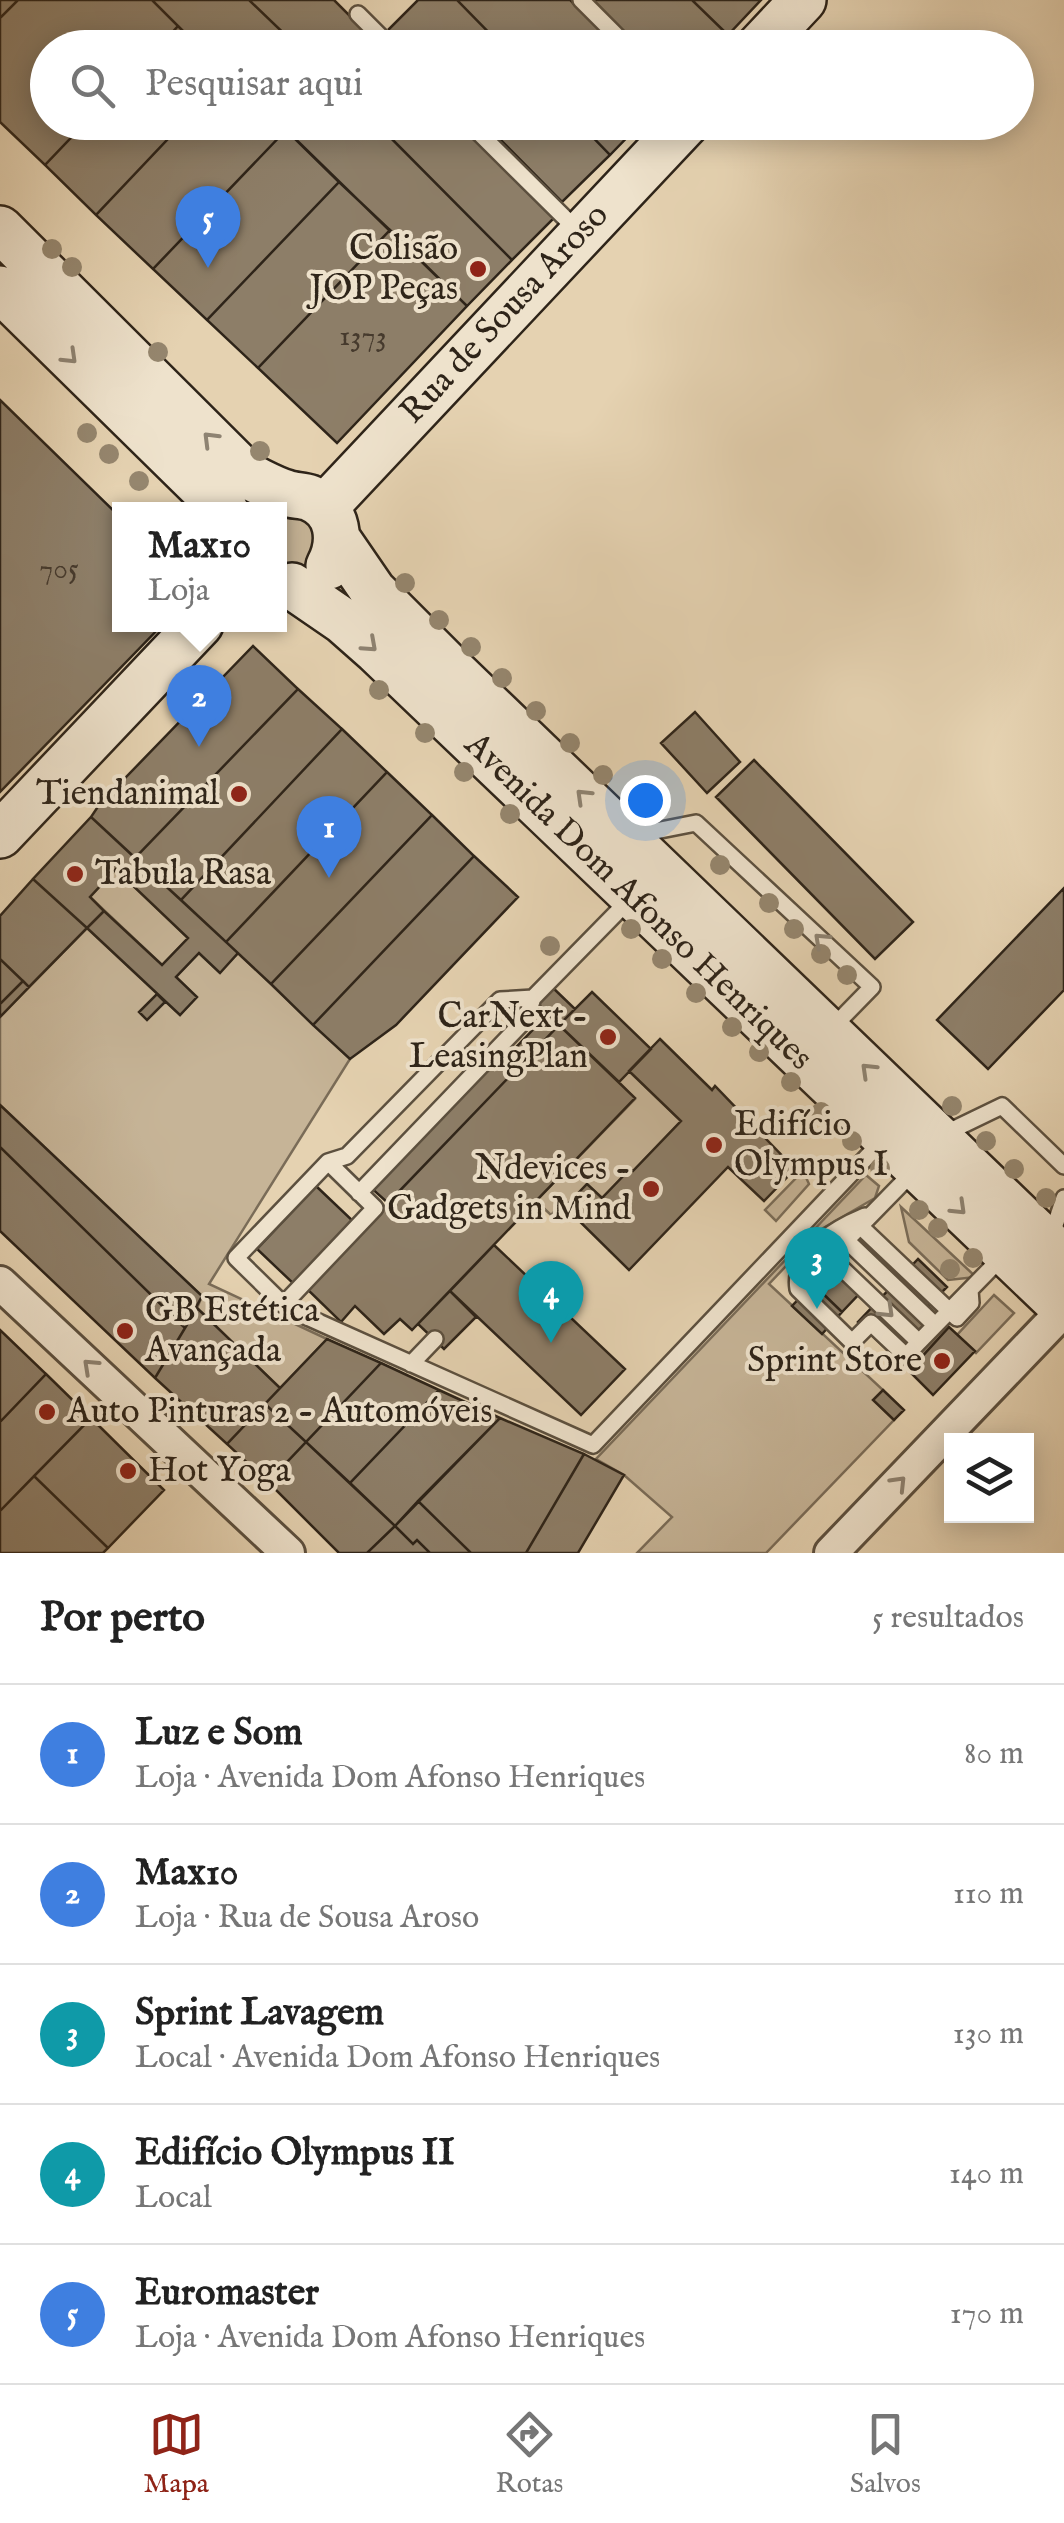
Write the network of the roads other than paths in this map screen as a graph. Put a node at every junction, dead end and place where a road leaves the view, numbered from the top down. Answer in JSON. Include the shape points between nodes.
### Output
{"nodes":[{"id":1,"x":581,"y":0,"type":"edge"},
{"id":2,"x":803,"y":0,"type":"edge"},
{"id":3,"x":358,"y":14,"type":"dead end"},
{"id":4,"x":374,"y":30,"type":"edge"},
{"id":5,"x":611,"y":30,"type":"edge"},
{"id":6,"x":775,"y":30,"type":"edge"},
{"id":7,"x":486,"y":140,"type":"edge"},
{"id":8,"x":669,"y":140,"type":"edge"},
{"id":9,"x":0,"y":229,"type":"edge"},
{"id":10,"x":581,"y":234,"type":"junction"},
{"id":11,"x":0,"y":289,"type":"edge"},
{"id":12,"x":217,"y":502,"type":"edge"},
{"id":13,"x":302,"y":512,"type":"edge"},
{"id":14,"x":287,"y":584,"type":"edge"},
{"id":15,"x":287,"y":585,"type":"edge"},
{"id":16,"x":191,"y":632,"type":"edge"},
{"id":17,"x":0,"y":835,"type":"edge"},
{"id":18,"x":625,"y":836,"type":"junction"},
{"id":19,"x":632,"y":896,"type":"junction"},
{"id":20,"x":533,"y":998,"type":"junction"},
{"id":21,"x":828,"y":1032,"type":"junction"},
{"id":22,"x":914,"y":1148,"type":"junction"},
{"id":23,"x":328,"y":1162,"type":"junction"},
{"id":24,"x":1064,"y":1166,"type":"edge"},
{"id":25,"x":359,"y":1193,"type":"junction"},
{"id":26,"x":1064,"y":1198,"type":"edge"},
{"id":27,"x":873,"y":1213,"type":"junction"},
{"id":28,"x":860,"y":1226,"type":"junction"},
{"id":29,"x":846,"y":1240,"type":"junction"},
{"id":30,"x":1040,"y":1252,"type":"edge"},
{"id":31,"x":0,"y":1283,"type":"edge"},
{"id":32,"x":284,"y":1304,"type":"junction"},
{"id":33,"x":1064,"y":1309,"type":"edge"},
{"id":34,"x":949,"y":1311,"type":"junction"},
{"id":35,"x":935,"y":1325,"type":"junction"},
{"id":36,"x":435,"y":1340,"type":"dead end"},
{"id":37,"x":919,"y":1342,"type":"junction"},
{"id":38,"x":411,"y":1364,"type":"junction"},
{"id":39,"x":288,"y":1553,"type":"edge"},
{"id":40,"x":831,"y":1553,"type":"edge"}],
"edges":[{"from":1,"to":5,"type":"lane"},
{"from":2,"to":6,"type":"main road"},
{"from":3,"to":4,"type":"lane"},
{"from":7,"to":10,"type":"lane"},
{"from":8,"to":10,"type":"main road","name":"Rua de Sousa Aroso"},
{"from":13,"to":9,"type":"main road","name":"Avenida Dom Afonso Henriques","one_way":true,"via":[[248,476]]},
{"from":10,"to":13,"type":"main road","name":"Rua de Sousa Aroso"},
{"from":11,"to":12,"type":"main road","one_way":true},
{"from":13,"to":14,"type":"main road","name":"Avenida Dom Afonso Henriques","via":[[335,554],[319,577]]},
{"from":18,"to":13,"type":"main road","name":"Avenida Dom Afonso Henriques","one_way":true,"via":[[373,591]]},
{"from":15,"to":19,"type":"main road","name":"Avenida Dom Afonso Henriques","one_way":true,"via":[[377,651]]},
{"from":16,"to":17,"type":"main road","via":[[138,680]]},
{"from":18,"to":21,"type":"main road","name":"Avenida Dom Afonso Henriques"},
{"from":21,"to":18,"type":"lane","one_way":true,"via":[[872,987],[696,823]]},
{"from":19,"to":20,"type":"lane"},
{"from":19,"to":22,"type":"main road","name":"Avenida Dom Afonso Henriques"},
{"from":20,"to":23,"type":"lane","via":[[500,1000],[347,1156]]},
{"from":20,"to":25,"type":"lane","via":[[526,1018]]},
{"from":22,"to":21,"type":"main road","name":"Avenida Dom Afonso Henriques","one_way":true},
{"from":22,"to":24,"type":"lane","via":[[1002,1106]]},
{"from":22,"to":27,"type":"lane"},
{"from":22,"to":30,"type":"main road","name":"Avenida Dom Afonso Henriques"},
{"from":22,"to":38,"type":"lane","via":[[593,1446]]},
{"from":23,"to":25,"type":"lane"},
{"from":23,"to":32,"type":"lane","via":[[236,1258]]},
{"from":25,"to":32,"type":"lane","via":[[375,1208]]},
{"from":26,"to":30,"type":"lane"},
{"from":27,"to":28,"type":"lane"},
{"from":27,"to":37,"type":"lane","via":[[844,1224],[810,1254],[800,1266],[798,1289],[852,1342],[871,1322],[906,1356]]},
{"from":28,"to":29,"type":"lane"},
{"from":28,"to":34,"type":"lane"},
{"from":29,"to":35,"type":"lane"},
{"from":29,"to":37,"type":"lane","one_way":true,"via":[[830,1257]]},
{"from":30,"to":33,"type":"main road","name":"Avenida Dom Afonso Henriques"},
{"from":30,"to":34,"type":"lane","via":[[970,1290]]},
{"from":39,"to":31,"type":"street","one_way":true},
{"from":32,"to":38,"type":"lane"},
{"from":40,"to":33,"type":"street","one_way":true},
{"from":34,"to":35,"type":"lane"},
{"from":35,"to":37,"type":"lane"},
{"from":36,"to":38,"type":"lane"}]}
